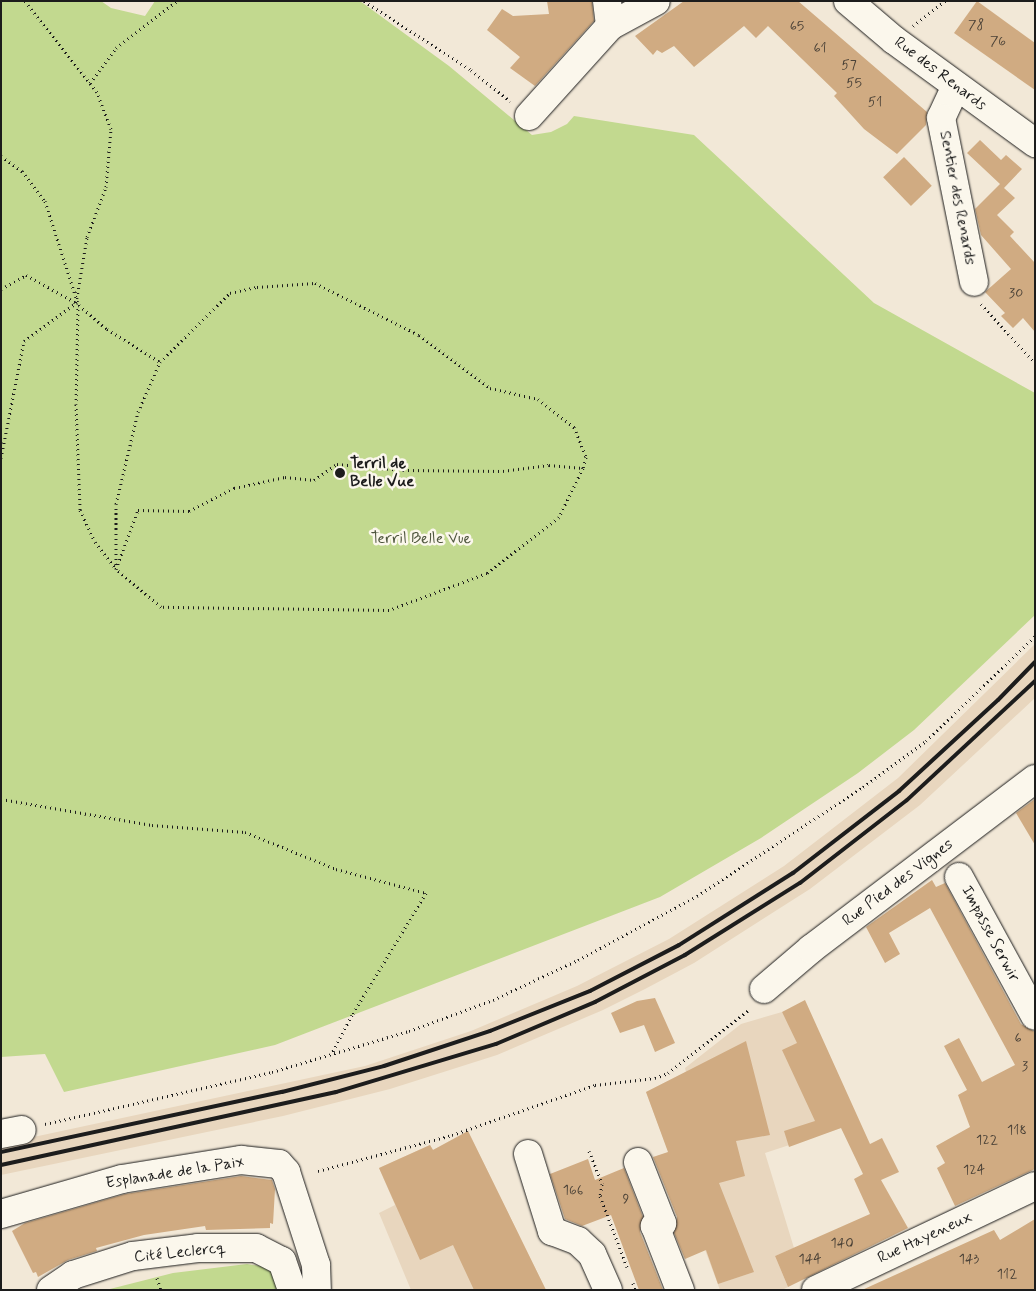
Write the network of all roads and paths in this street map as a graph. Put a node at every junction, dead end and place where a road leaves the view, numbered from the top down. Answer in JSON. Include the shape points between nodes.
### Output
{"nodes":[{"id":1,"x":25,"y":1,"type":"edge"},
{"id":2,"x":177,"y":1,"type":"edge"},
{"id":3,"x":364,"y":1,"type":"edge"},
{"id":4,"x":656,"y":1,"type":"edge"},
{"id":5,"x":848,"y":1,"type":"edge"},
{"id":6,"x":945,"y":1,"type":"edge"},
{"id":7,"x":609,"y":14,"type":"edge"},
{"id":8,"x":894,"y":40,"type":"junction"},
{"id":9,"x":90,"y":83,"type":"junction"},
{"id":10,"x":956,"y":86,"type":"junction"},
{"id":11,"x":528,"y":116,"type":"joint"},
{"id":12,"x":1035,"y":143,"type":"edge"},
{"id":13,"x":1,"y":156,"type":"edge"},
{"id":14,"x":974,"y":282,"type":"joint"},
{"id":15,"x":1,"y":290,"type":"edge"},
{"id":16,"x":77,"y":304,"type":"junction"},
{"id":17,"x":160,"y":362,"type":"junction"},
{"id":18,"x":1035,"y":363,"type":"edge"},
{"id":19,"x":1,"y":458,"type":"edge"},
{"id":20,"x":583,"y":468,"type":"junction"},
{"id":21,"x":116,"y":569,"type":"junction"},
{"id":22,"x":1035,"y":636,"type":"edge"},
{"id":23,"x":1035,"y":779,"type":"edge"},
{"id":24,"x":1,"y":799,"type":"edge"},
{"id":25,"x":960,"y":877,"type":"dead end"},
{"id":26,"x":764,"y":989,"type":"joint"},
{"id":27,"x":1035,"y":1016,"type":"edge"},
{"id":28,"x":332,"y":1054,"type":"junction"},
{"id":29,"x":12,"y":1132,"type":"edge"},
{"id":30,"x":589,"y":1151,"type":"dead end"},
{"id":31,"x":528,"y":1154,"type":"dead end"},
{"id":32,"x":638,"y":1162,"type":"dead end"},
{"id":33,"x":318,"y":1171,"type":"dead end"},
{"id":34,"x":1035,"y":1186,"type":"edge"},
{"id":35,"x":1,"y":1214,"type":"edge"},
{"id":36,"x":629,"y":1273,"type":"dead end"},
{"id":37,"x":157,"y":1277,"type":"dead end"},
{"id":38,"x":620,"y":1286,"type":"edge"},
{"id":39,"x":50,"y":1290,"type":"edge"},
{"id":40,"x":161,"y":1290,"type":"edge"},
{"id":41,"x":292,"y":1290,"type":"edge"},
{"id":42,"x":317,"y":1290,"type":"edge"},
{"id":43,"x":635,"y":1290,"type":"edge"},
{"id":44,"x":680,"y":1290,"type":"edge"},
{"id":45,"x":816,"y":1290,"type":"edge"}],
"edges":[{"from":1,"to":9,"type":"path"},
{"from":2,"to":9,"type":"path","via":[[116,48]]},
{"from":3,"to":11,"type":"path","via":[[471,70]]},
{"from":4,"to":7,"type":"street"},
{"from":5,"to":8,"type":"street","name":"Rue des Renards"},
{"from":6,"to":8,"type":"path"},
{"from":7,"to":11,"type":"street"},
{"from":8,"to":10,"type":"street","name":"Rue des Renards"},
{"from":9,"to":16,"type":"path","via":[[97,92],[111,128],[106,187],[87,237]]},
{"from":10,"to":12,"type":"street","name":"Rue des Renards"},
{"from":10,"to":14,"type":"street","name":"Sentier des Renards","via":[[942,118]]},
{"from":13,"to":16,"type":"path","via":[[22,171],[45,201]]},
{"from":14,"to":18,"type":"path","via":[[978,301]]},
{"from":15,"to":16,"type":"path","via":[[26,275]]},
{"from":16,"to":17,"type":"path","via":[[107,329]]},
{"from":16,"to":19,"type":"path","via":[[24,341]]},
{"from":16,"to":21,"type":"path","via":[[80,510],[95,542]]},
{"from":17,"to":20,"type":"path","via":[[230,293],[257,287],[315,283],[418,335],[490,388],[538,399],[574,427],[586,457]]},
{"from":17,"to":21,"type":"path","via":[[138,412],[116,504]]},
{"from":20,"to":21,"type":"path","via":[[549,465],[504,472],[403,470],[337,464],[314,480],[285,477],[234,488],[189,511],[138,510]]},
{"from":20,"to":21,"type":"path","via":[[559,517],[487,573],[389,610],[161,606]]},
{"from":22,"to":28,"type":"path","via":[[926,741],[808,824],[697,896],[578,960],[493,1000]]},
{"from":23,"to":26,"type":"street","name":"Rue Pied des Vignes","via":[[811,949]]},
{"from":24,"to":28,"type":"path","via":[[152,825],[245,832],[336,869],[426,893]]},
{"from":25,"to":27,"type":"street","name":"Impasse Serwir"},
{"from":26,"to":33,"type":"path","via":[[755,1004],[668,1073],[655,1078],[595,1085],[452,1135]]},
{"from":28,"to":29,"type":"path","via":[[272,1072]]},
{"from":30,"to":36,"type":"path","via":[[602,1184],[600,1196]]},
{"from":31,"to":38,"type":"street","via":[[552,1231],[578,1242]]},
{"from":32,"to":44,"type":"street","via":[[662,1223],[655,1226]]},
{"from":34,"to":45,"type":"street","name":"Rue Hayeneux"},
{"from":35,"to":42,"type":"street","name":"Esplanade de la Paix","via":[[122,1179],[241,1160],[279,1164],[286,1172],[316,1265]]},
{"from":37,"to":40,"type":"path"},
{"from":38,"to":43,"type":"path"},
{"from":39,"to":41,"type":"street","name":"Cité Leclercq","via":[[73,1275],[133,1256],[198,1248],[256,1248],[282,1261]]}]}
